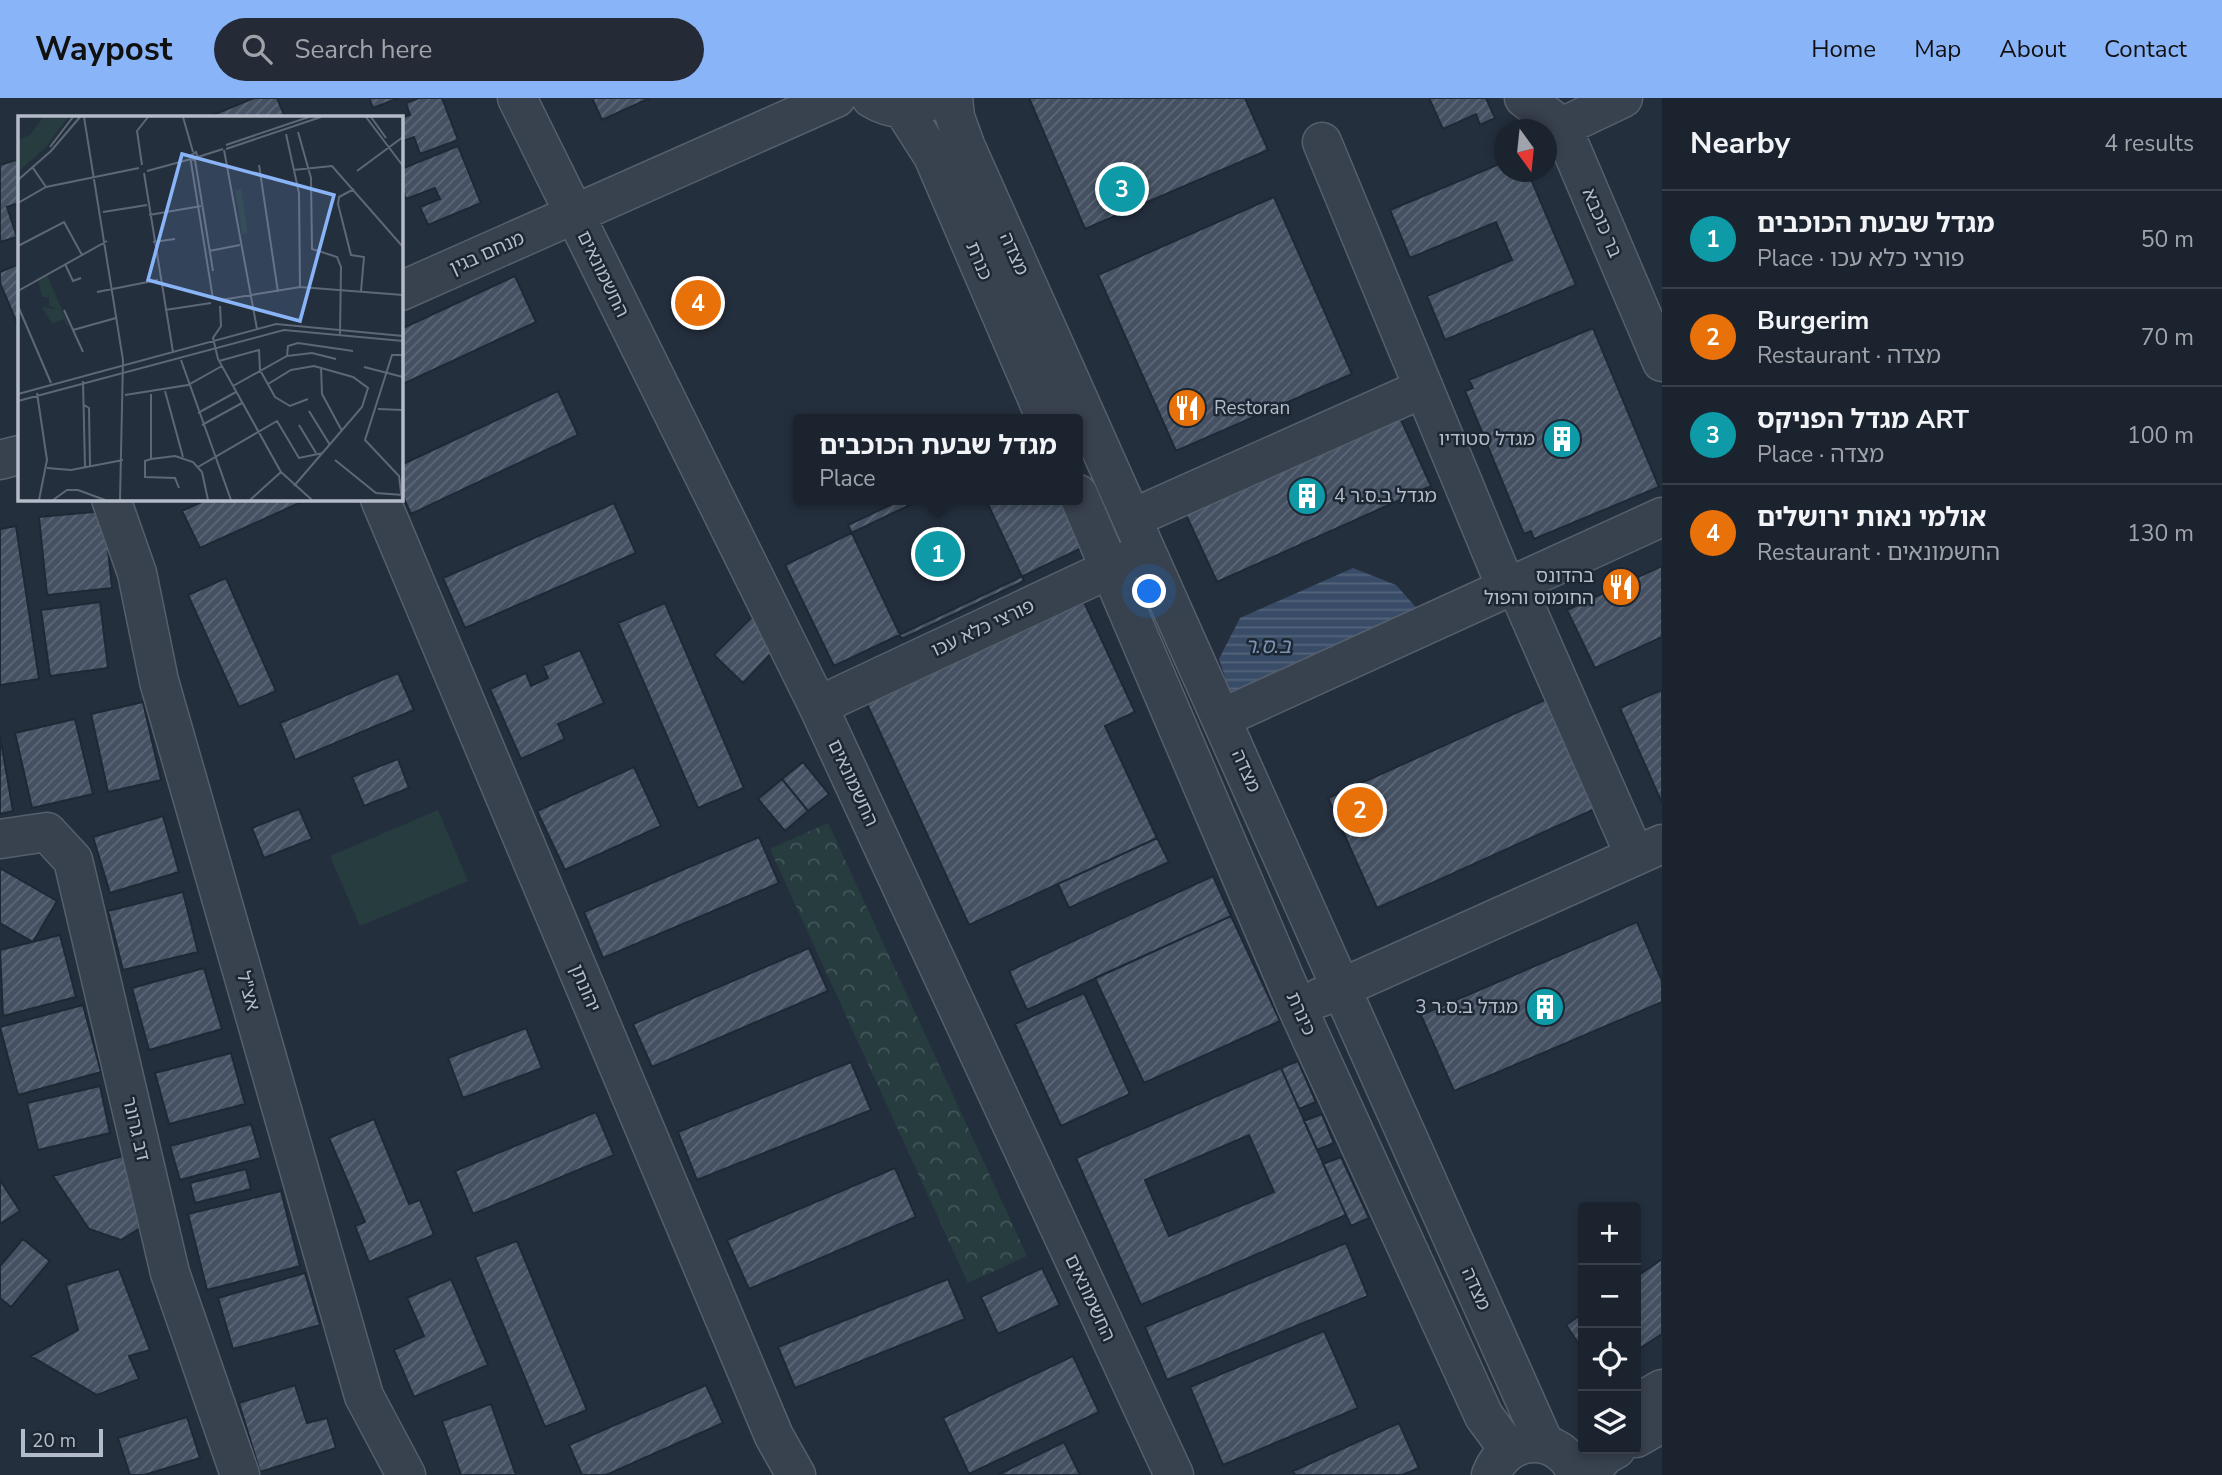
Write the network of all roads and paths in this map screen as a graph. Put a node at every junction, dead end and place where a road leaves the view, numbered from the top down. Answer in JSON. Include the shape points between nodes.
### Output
{"nodes":[{"id":1,"x":517,"y":98,"type":"edge"},
{"id":2,"x":836,"y":98,"type":"edge"},
{"id":3,"x":953,"y":98,"type":"edge"},
{"id":4,"x":1524,"y":98,"type":"edge"},
{"id":5,"x":1623,"y":98,"type":"edge"},
{"id":6,"x":903,"y":102,"type":"edge"},
{"id":7,"x":1562,"y":127,"type":"junction"},
{"id":8,"x":1322,"y":142,"type":"dead end"},
{"id":9,"x":574,"y":214,"type":"junction"},
{"id":10,"x":402,"y":291,"type":"edge"},
{"id":11,"x":1654,"y":324,"type":"edge"},
{"id":12,"x":1662,"y":362,"type":"edge"},
{"id":13,"x":1424,"y":388,"type":"junction"},
{"id":14,"x":1044,"y":414,"type":"edge"},
{"id":15,"x":18,"y":454,"type":"edge"},
{"id":16,"x":0,"y":460,"type":"edge"},
{"id":17,"x":111,"y":500,"type":"edge"},
{"id":18,"x":380,"y":500,"type":"edge"},
{"id":19,"x":1083,"y":505,"type":"edge"},
{"id":20,"x":1662,"y":517,"type":"edge"},
{"id":21,"x":1141,"y":534,"type":"junction"},
{"id":22,"x":1110,"y":569,"type":"junction"},
{"id":23,"x":1511,"y":585,"type":"junction"},
{"id":24,"x":818,"y":706,"type":"junction"},
{"id":25,"x":1222,"y":718,"type":"junction"},
{"id":26,"x":0,"y":839,"type":"edge"},
{"id":27,"x":1648,"y":850,"type":"edge"},
{"id":28,"x":1342,"y":988,"type":"junction"},
{"id":29,"x":1297,"y":1007,"type":"junction"},
{"id":30,"x":1662,"y":1389,"type":"edge"},
{"id":31,"x":1641,"y":1401,"type":"edge"},
{"id":32,"x":1662,"y":1423,"type":"edge"},
{"id":33,"x":1641,"y":1435,"type":"edge"},
{"id":34,"x":1544,"y":1454,"type":"edge"},
{"id":35,"x":1607,"y":1454,"type":"edge"},
{"id":36,"x":240,"y":1475,"type":"edge"},
{"id":37,"x":406,"y":1475,"type":"edge"},
{"id":38,"x":796,"y":1475,"type":"edge"},
{"id":39,"x":1174,"y":1475,"type":"edge"},
{"id":40,"x":1588,"y":1475,"type":"edge"}],
"edges":[{"from":1,"to":9,"type":"street","name":"החשמונאים"},
{"from":2,"to":9,"type":"street","name":"מנחם בגין"},
{"from":3,"to":21,"type":"street","name":"מצדה","via":[[965,145]]},
{"from":4,"to":7,"type":"street","name":"בר כוכבא"},
{"from":5,"to":7,"type":"street"},
{"from":6,"to":14,"type":"street","name":"כנרת","via":[[933,156]]},
{"from":7,"to":11,"type":"street","name":"בר כוכבא"},
{"from":8,"to":13,"type":"street"},
{"from":9,"to":10,"type":"street","name":"מנחם בגין"},
{"from":9,"to":24,"type":"street","name":"החשמונאים"},
{"from":11,"to":12,"type":"street","name":"בר כוכבא"},
{"from":13,"to":21,"type":"street","name":"פורצי כלא עכו"},
{"from":13,"to":23,"type":"street"},
{"from":15,"to":16,"type":"street"},
{"from":17,"to":37,"type":"street","name":"אצ\"ל","via":[[137,573],[159,681],[364,1396]]},
{"from":18,"to":38,"type":"street","name":"יהונתן","via":[[774,1436]]},
{"from":19,"to":22,"type":"street"},
{"from":20,"to":23,"type":"street"},
{"from":21,"to":22,"type":"street","name":"פורצי כלא עכו"},
{"from":21,"to":25,"type":"street","name":"מצדה"},
{"from":22,"to":24,"type":"street","name":"פורצי כלא עכו"},
{"from":22,"to":29,"type":"street","name":"כינרת"},
{"from":23,"to":25,"type":"street"},
{"from":23,"to":27,"type":"street"},
{"from":24,"to":39,"type":"street","name":"החשמונאים"},
{"from":25,"to":28,"type":"street","name":"מצדה"},
{"from":26,"to":36,"type":"street","name":"דב גרונר","via":[[47,832],[73,860],[170,1273]]},
{"from":27,"to":28,"type":"street"},
{"from":28,"to":29,"type":"street"},
{"from":28,"to":34,"type":"street","name":"מצדה"},
{"from":29,"to":34,"type":"street","name":"כינרת","via":[[1484,1416]]},
{"from":30,"to":31,"type":"street"},
{"from":32,"to":33,"type":"street"},
{"from":35,"to":40,"type":"street"}]}
